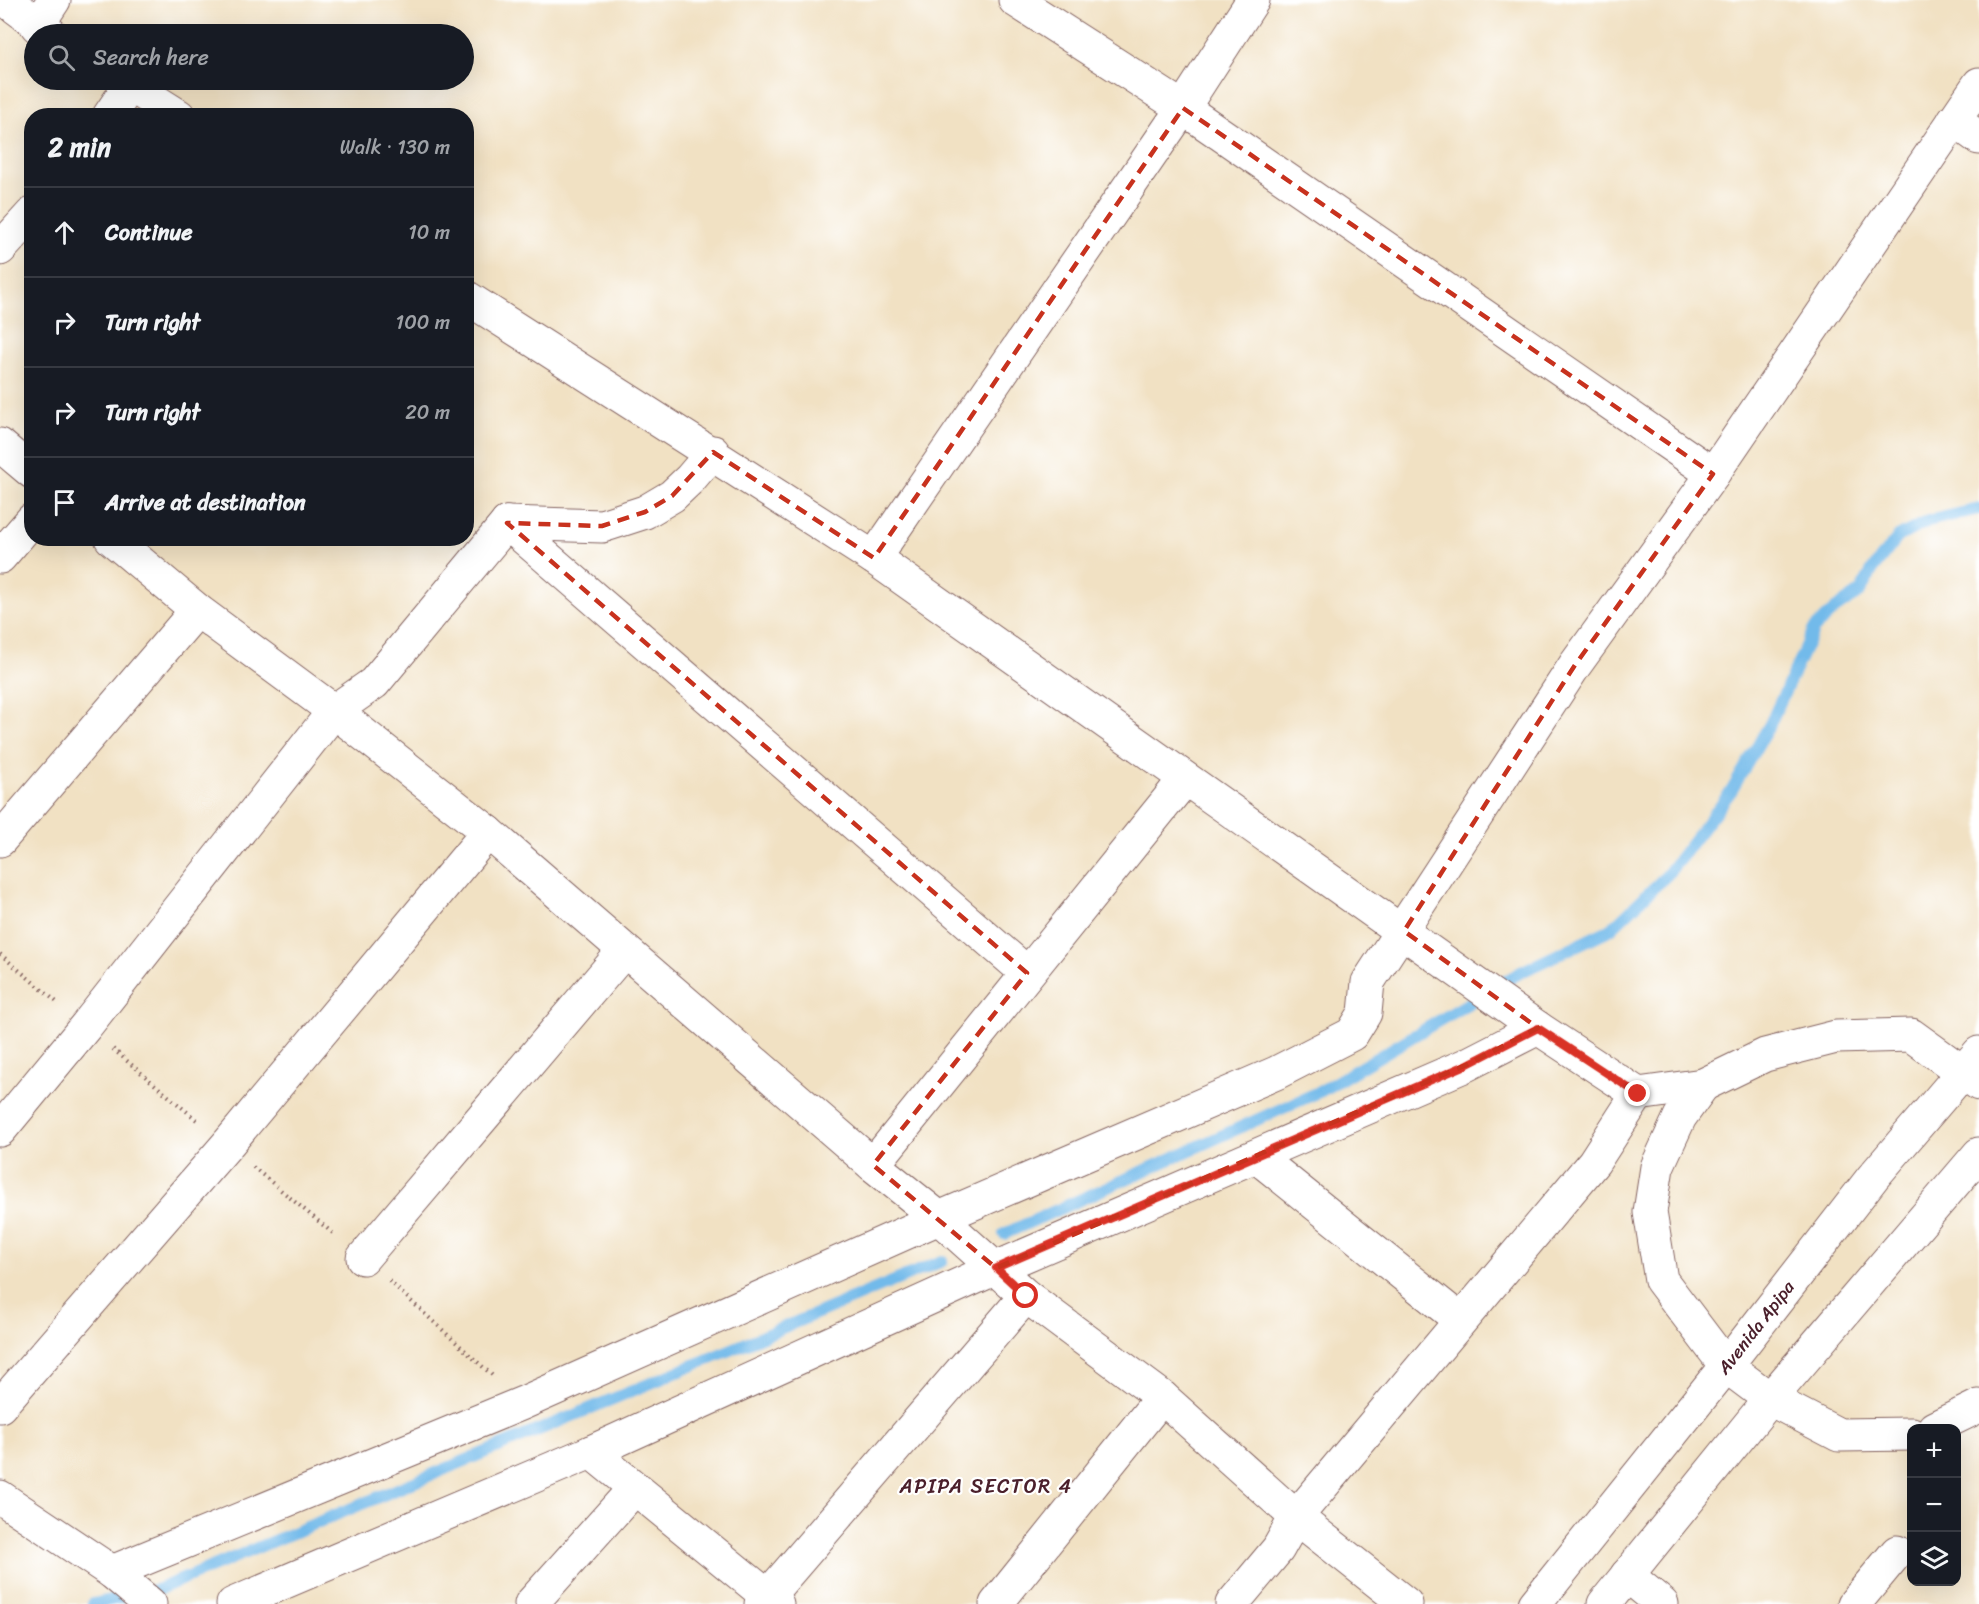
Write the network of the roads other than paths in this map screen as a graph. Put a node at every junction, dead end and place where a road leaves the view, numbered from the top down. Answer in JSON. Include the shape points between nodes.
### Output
{"nodes":[{"id":1,"x":6,"y":0,"type":"edge"},
{"id":2,"x":1015,"y":0,"type":"edge"},
{"id":3,"x":1253,"y":0,"type":"edge"},
{"id":4,"x":47,"y":20,"type":"edge"},
{"id":5,"x":1979,"y":84,"type":"edge"},
{"id":6,"x":122,"y":90,"type":"edge"},
{"id":7,"x":138,"y":90,"type":"edge"},
{"id":8,"x":113,"y":108,"type":"edge"},
{"id":9,"x":167,"y":108,"type":"edge"},
{"id":10,"x":1183,"y":108,"type":"junction"},
{"id":11,"x":1967,"y":129,"type":"edge"},
{"id":12,"x":24,"y":223,"type":"edge"},
{"id":13,"x":0,"y":249,"type":"edge"},
{"id":14,"x":474,"y":302,"type":"edge"},
{"id":15,"x":0,"y":445,"type":"edge"},
{"id":16,"x":713,"y":452,"type":"junction"},
{"id":17,"x":24,"y":465,"type":"edge"},
{"id":18,"x":1713,"y":474,"type":"junction"},
{"id":19,"x":507,"y":523,"type":"junction"},
{"id":20,"x":24,"y":529,"type":"edge"},
{"id":21,"x":121,"y":546,"type":"edge"},
{"id":22,"x":0,"y":557,"type":"edge"},
{"id":23,"x":874,"y":558,"type":"junction"},
{"id":24,"x":197,"y":610,"type":"junction"},
{"id":25,"x":334,"y":711,"type":"junction"},
{"id":26,"x":1185,"y":779,"type":"junction"},
{"id":27,"x":488,"y":832,"type":"junction"},
{"id":28,"x":0,"y":840,"type":"edge"},
{"id":29,"x":1404,"y":931,"type":"junction"},
{"id":30,"x":624,"y":951,"type":"junction"},
{"id":31,"x":1027,"y":973,"type":"junction"},
{"id":32,"x":1538,"y":1028,"type":"junction"},
{"id":33,"x":1974,"y":1069,"type":"edge"},
{"id":34,"x":1703,"y":1085,"type":"junction"},
{"id":35,"x":1638,"y":1094,"type":"junction"},
{"id":36,"x":0,"y":1130,"type":"edge"},
{"id":37,"x":1979,"y":1154,"type":"edge"},
{"id":38,"x":1257,"y":1157,"type":"junction"},
{"id":39,"x":873,"y":1166,"type":"junction"},
{"id":40,"x":939,"y":1218,"type":"junction"},
{"id":41,"x":363,"y":1258,"type":"road end"},
{"id":42,"x":996,"y":1268,"type":"junction"},
{"id":43,"x":1026,"y":1296,"type":"junction"},
{"id":44,"x":1460,"y":1320,"type":"junction"},
{"id":45,"x":1726,"y":1366,"type":"junction"},
{"id":46,"x":1162,"y":1397,"type":"junction"},
{"id":47,"x":1770,"y":1399,"type":"junction"},
{"id":48,"x":0,"y":1406,"type":"edge"},
{"id":49,"x":1979,"y":1406,"type":"edge"},
{"id":50,"x":1942,"y":1424,"type":"edge"},
{"id":51,"x":1907,"y":1434,"type":"edge"},
{"id":52,"x":591,"y":1452,"type":"junction"},
{"id":53,"x":634,"y":1489,"type":"junction"},
{"id":54,"x":0,"y":1497,"type":"edge"},
{"id":55,"x":1296,"y":1517,"type":"junction"},
{"id":56,"x":1897,"y":1552,"type":"dead end"},
{"id":57,"x":112,"y":1572,"type":"junction"},
{"id":58,"x":1627,"y":1575,"type":"junction"},
{"id":59,"x":768,"y":1602,"type":"edge"},
{"id":60,"x":150,"y":1604,"type":"edge"},
{"id":61,"x":233,"y":1604,"type":"edge"},
{"id":62,"x":531,"y":1604,"type":"edge"},
{"id":63,"x":996,"y":1604,"type":"edge"},
{"id":64,"x":1232,"y":1604,"type":"edge"},
{"id":65,"x":1406,"y":1604,"type":"edge"},
{"id":66,"x":1535,"y":1604,"type":"edge"},
{"id":67,"x":1605,"y":1604,"type":"edge"},
{"id":68,"x":1662,"y":1604,"type":"edge"},
{"id":69,"x":1854,"y":1604,"type":"edge"}],
"edges":[{"from":1,"to":4,"type":"street"},
{"from":2,"to":10,"type":"street"},
{"from":3,"to":10,"type":"street"},
{"from":5,"to":11,"type":"street"},
{"from":6,"to":8,"type":"street"},
{"from":7,"to":9,"type":"street"},
{"from":10,"to":18,"type":"street"},
{"from":10,"to":23,"type":"street"},
{"from":11,"to":18,"type":"street"},
{"from":12,"to":13,"type":"street"},
{"from":14,"to":16,"type":"street"},
{"from":15,"to":17,"type":"street"},
{"from":16,"to":19,"type":"street","via":[[678,490],[645,512],[602,526]]},
{"from":16,"to":23,"type":"street"},
{"from":18,"to":29,"type":"street","via":[[1575,665]]},
{"from":19,"to":25,"type":"street","via":[[374,683]]},
{"from":19,"to":31,"type":"street"},
{"from":20,"to":22,"type":"street"},
{"from":21,"to":24,"type":"street"},
{"from":23,"to":26,"type":"street"},
{"from":24,"to":25,"type":"street"},
{"from":24,"to":28,"type":"street"},
{"from":25,"to":27,"type":"street"},
{"from":25,"to":36,"type":"street"},
{"from":26,"to":29,"type":"street"},
{"from":26,"to":31,"type":"street"},
{"from":27,"to":30,"type":"street"},
{"from":27,"to":48,"type":"street","via":[[227,1145]]},
{"from":29,"to":32,"type":"street"},
{"from":29,"to":40,"type":"street","via":[[1368,982],[1365,1012],[1352,1034],[1276,1073]]},
{"from":30,"to":39,"type":"street"},
{"from":30,"to":41,"type":"street"},
{"from":31,"to":39,"type":"street"},
{"from":32,"to":35,"type":"street"},
{"from":32,"to":38,"type":"street","via":[[1466,1065]]},
{"from":33,"to":34,"type":"street","via":[[1911,1035],[1836,1037],[1766,1055]]},
{"from":33,"to":45,"type":"street","name":"Avenida Apipa","via":[[1873,1177]]},
{"from":34,"to":35,"type":"street"},
{"from":34,"to":45,"type":"street","via":[[1680,1117],[1657,1167],[1650,1212],[1661,1280]]},
{"from":35,"to":44,"type":"street","via":[[1594,1162]]},
{"from":37,"to":47,"type":"street"},
{"from":38,"to":42,"type":"street"},
{"from":38,"to":44,"type":"street"},
{"from":39,"to":40,"type":"street"},
{"from":40,"to":42,"type":"street"},
{"from":40,"to":57,"type":"street","via":[[523,1403]]},
{"from":42,"to":43,"type":"street"},
{"from":42,"to":52,"type":"street"},
{"from":43,"to":46,"type":"street"},
{"from":43,"to":59,"type":"street"},
{"from":44,"to":55,"type":"street"},
{"from":45,"to":47,"type":"street"},
{"from":45,"to":66,"type":"street","name":"Avenida Apipa"},
{"from":46,"to":55,"type":"street"},
{"from":46,"to":63,"type":"street"},
{"from":47,"to":51,"type":"street","via":[[1839,1435]]},
{"from":47,"to":58,"type":"street"},
{"from":49,"to":50,"type":"street"},
{"from":52,"to":53,"type":"street"},
{"from":52,"to":61,"type":"street"},
{"from":53,"to":59,"type":"street"},
{"from":53,"to":62,"type":"street"},
{"from":54,"to":57,"type":"street"},
{"from":55,"to":64,"type":"street","via":[[1278,1549]]},
{"from":55,"to":65,"type":"street"},
{"from":56,"to":69,"type":"street"},
{"from":57,"to":60,"type":"street"},
{"from":58,"to":67,"type":"street"},
{"from":58,"to":68,"type":"street"}]}
